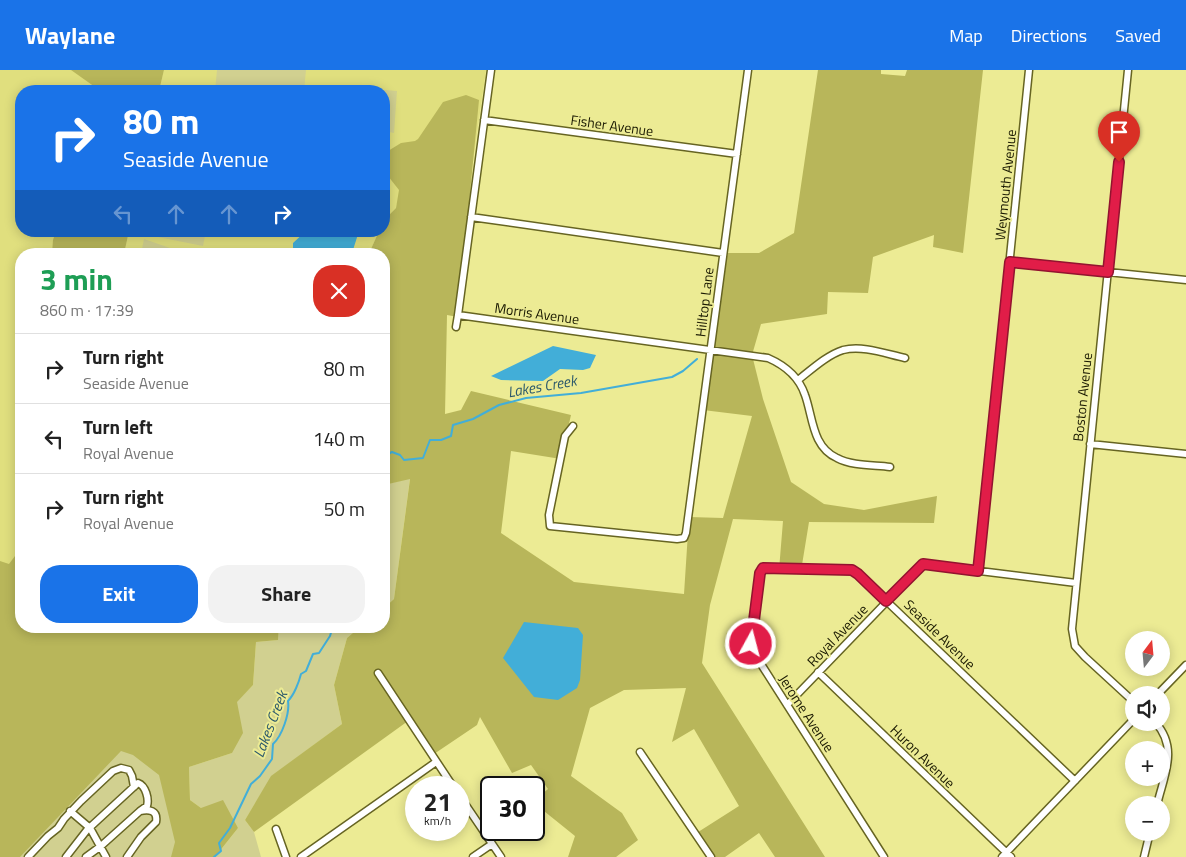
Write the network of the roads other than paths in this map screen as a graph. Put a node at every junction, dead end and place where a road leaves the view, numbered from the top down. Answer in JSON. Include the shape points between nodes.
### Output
{"nodes":[{"id":1,"x":491,"y":70,"type":"edge"},
{"id":2,"x":748,"y":70,"type":"edge"},
{"id":3,"x":1029,"y":70,"type":"edge"},
{"id":4,"x":1128,"y":70,"type":"edge"},
{"id":5,"x":484,"y":120,"type":"junction"},
{"id":6,"x":737,"y":154,"type":"junction"},
{"id":7,"x":471,"y":217,"type":"junction"},
{"id":8,"x":723,"y":253,"type":"junction"},
{"id":9,"x":1010,"y":262,"type":"junction"},
{"id":10,"x":1108,"y":272,"type":"junction"},
{"id":11,"x":1186,"y":280,"type":"edge"},
{"id":12,"x":458,"y":315,"type":"junction"},
{"id":13,"x":456,"y":327,"type":"dead end"},
{"id":14,"x":711,"y":349,"type":"junction"},
{"id":15,"x":905,"y":358,"type":"dead end"},
{"id":16,"x":798,"y":380,"type":"junction"},
{"id":17,"x":573,"y":426,"type":"dead end"},
{"id":18,"x":1090,"y":444,"type":"junction"},
{"id":19,"x":1186,"y":454,"type":"edge"},
{"id":20,"x":890,"y":467,"type":"dead end"},
{"id":21,"x":762,"y":570,"type":"joint"},
{"id":22,"x":978,"y":571,"type":"junction"},
{"id":23,"x":1076,"y":583,"type":"junction"},
{"id":24,"x":886,"y":601,"type":"junction"},
{"id":25,"x":1186,"y":665,"type":"edge"},
{"id":26,"x":818,"y":672,"type":"junction"},
{"id":27,"x":378,"y":673,"type":"dead end"},
{"id":28,"x":1166,"y":686,"type":"edge"},
{"id":29,"x":1125,"y":694,"type":"edge"},
{"id":30,"x":787,"y":705,"type":"junction"},
{"id":31,"x":1125,"y":728,"type":"edge"},
{"id":32,"x":1162,"y":731,"type":"edge"},
{"id":33,"x":640,"y":752,"type":"dead end"},
{"id":34,"x":436,"y":762,"type":"junction"},
{"id":35,"x":446,"y":776,"type":"edge"},
{"id":36,"x":1075,"y":781,"type":"junction"},
{"id":37,"x":134,"y":787,"type":"junction"},
{"id":38,"x":1159,"y":796,"type":"edge"},
{"id":39,"x":140,"y":811,"type":"junction"},
{"id":40,"x":470,"y":811,"type":"edge"},
{"id":41,"x":70,"y":812,"type":"junction"},
{"id":42,"x":90,"y":828,"type":"junction"},
{"id":43,"x":276,"y":829,"type":"dead end"},
{"id":44,"x":1148,"y":841,"type":"edge"},
{"id":45,"x":492,"y":844,"type":"junction"},
{"id":46,"x":101,"y":846,"type":"junction"},
{"id":47,"x":1007,"y":855,"type":"edge"},
{"id":48,"x":28,"y":857,"type":"edge"},
{"id":49,"x":66,"y":857,"type":"edge"},
{"id":50,"x":86,"y":857,"type":"edge"},
{"id":51,"x":106,"y":857,"type":"edge"},
{"id":52,"x":127,"y":857,"type":"edge"},
{"id":53,"x":286,"y":857,"type":"edge"},
{"id":54,"x":301,"y":857,"type":"edge"},
{"id":55,"x":473,"y":857,"type":"edge"},
{"id":56,"x":500,"y":857,"type":"edge"},
{"id":57,"x":711,"y":857,"type":"edge"},
{"id":58,"x":884,"y":857,"type":"edge"},
{"id":59,"x":1144,"y":857,"type":"edge"}],
"edges":[{"from":1,"to":5,"type":"street"},
{"from":2,"to":6,"type":"street","name":"Hilltop Lane"},
{"from":3,"to":9,"type":"street","name":"Weymouth Avenue"},
{"from":4,"to":10,"type":"street","name":"Boston Avenue"},
{"from":5,"to":6,"type":"street","name":"Fisher Avenue"},
{"from":5,"to":7,"type":"street"},
{"from":6,"to":8,"type":"street","name":"Hilltop Lane"},
{"from":7,"to":8,"type":"street"},
{"from":7,"to":12,"type":"street"},
{"from":8,"to":14,"type":"street","name":"Hilltop Lane"},
{"from":9,"to":10,"type":"street"},
{"from":9,"to":22,"type":"street","name":"Weymouth Avenue"},
{"from":10,"to":11,"type":"street"},
{"from":10,"to":18,"type":"street","name":"Boston Avenue"},
{"from":12,"to":13,"type":"street"},
{"from":12,"to":14,"type":"street","name":"Morris Avenue"},
{"from":14,"to":16,"type":"street","name":"Morris Avenue","via":[[768,358],[782,365]]},
{"from":14,"to":17,"type":"street","name":"Hilltop Lane","via":[[685,536],[677,539],[550,526],[549,515],[565,436]]},
{"from":15,"to":16,"type":"street","via":[[858,348],[843,350]]},
{"from":16,"to":20,"type":"street","via":[[817,437],[827,452],[844,461]]},
{"from":18,"to":19,"type":"street"},
{"from":18,"to":23,"type":"street","name":"Boston Avenue"},
{"from":21,"to":24,"type":"street","name":"Seaside Avenue","via":[[852,570]]},
{"from":21,"to":30,"type":"street","name":"Jerome Avenue","via":[[751,647]]},
{"from":22,"to":23,"type":"street","name":"Royal Avenue"},
{"from":22,"to":24,"type":"street","name":"Royal Avenue","via":[[923,564]]},
{"from":23,"to":29,"type":"street","name":"Boston Avenue","via":[[1072,630],[1075,646]]},
{"from":24,"to":26,"type":"street","name":"Royal Avenue"},
{"from":24,"to":36,"type":"street","name":"Seaside Avenue"},
{"from":25,"to":28,"type":"street"},
{"from":26,"to":30,"type":"street","name":"Royal Avenue"},
{"from":26,"to":47,"type":"street","name":"Huron Avenue"},
{"from":27,"to":34,"type":"street"},
{"from":30,"to":58,"type":"street","name":"Jerome Avenue"},
{"from":31,"to":36,"type":"street"},
{"from":32,"to":38,"type":"street","via":[[1169,751]]},
{"from":33,"to":57,"type":"street"},
{"from":34,"to":35,"type":"street"},
{"from":34,"to":54,"type":"street"},
{"from":36,"to":47,"type":"street"},
{"from":37,"to":39,"type":"street","via":[[142,785],[147,797],[147,806]]},
{"from":37,"to":41,"type":"street","via":[[130,771],[117,768]]},
{"from":37,"to":42,"type":"street"},
{"from":39,"to":46,"type":"street"},
{"from":39,"to":52,"type":"street","via":[[154,812],[156,820]]},
{"from":40,"to":45,"type":"street"},
{"from":41,"to":42,"type":"street"},
{"from":41,"to":48,"type":"street"},
{"from":42,"to":46,"type":"street"},
{"from":42,"to":49,"type":"street"},
{"from":43,"to":53,"type":"street"},
{"from":44,"to":59,"type":"street"},
{"from":45,"to":55,"type":"street"},
{"from":45,"to":56,"type":"street"},
{"from":46,"to":50,"type":"street"},
{"from":46,"to":51,"type":"street"}]}
